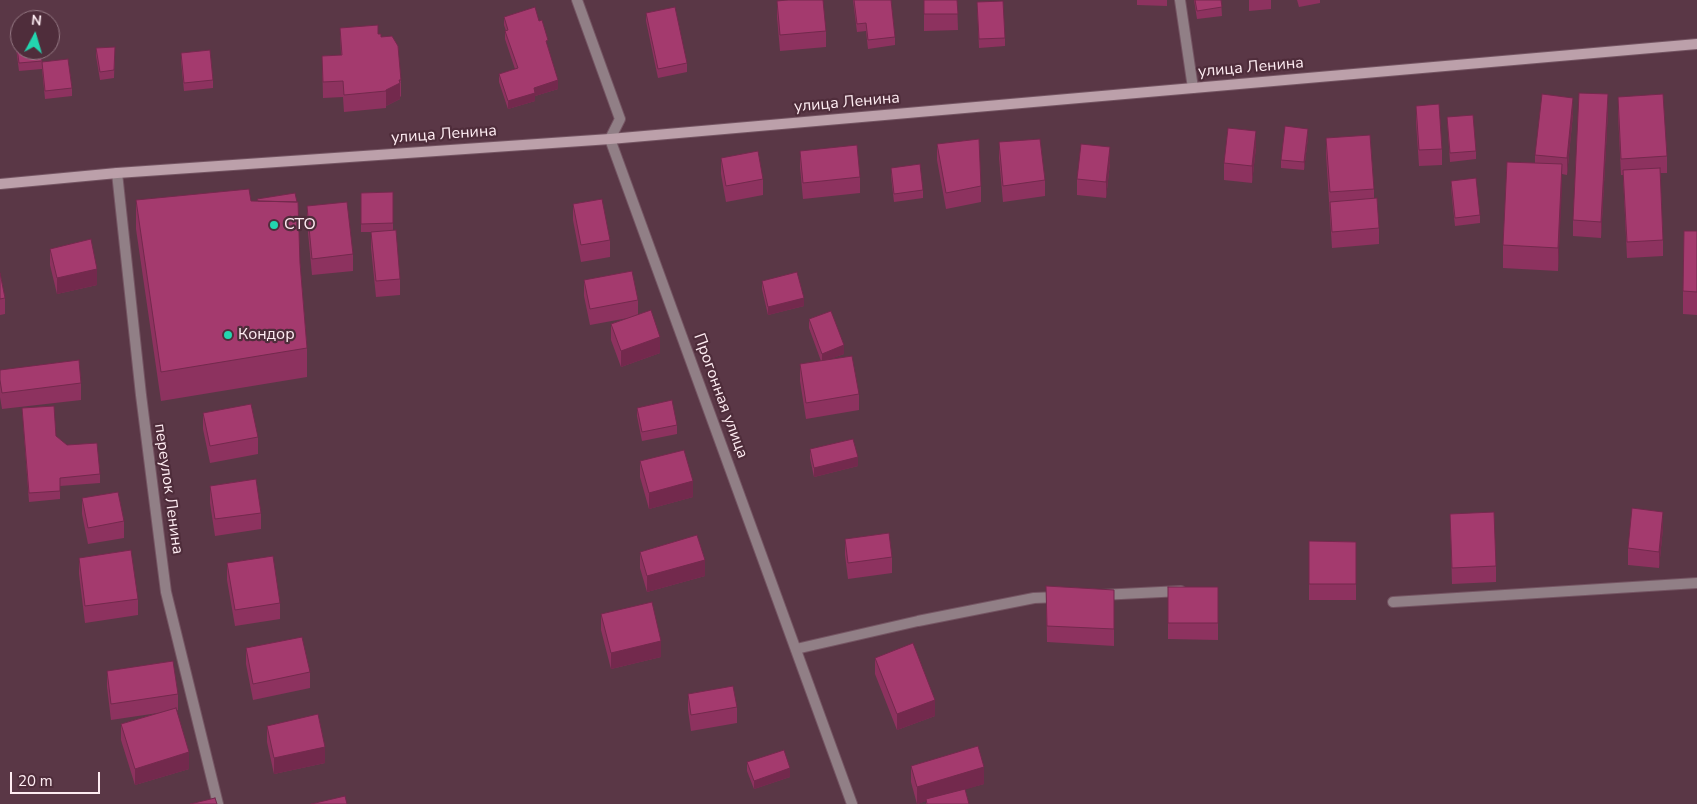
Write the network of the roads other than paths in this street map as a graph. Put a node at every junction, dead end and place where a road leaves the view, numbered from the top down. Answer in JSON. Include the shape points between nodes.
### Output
{"nodes":[{"id":1,"x":577,"y":0,"type":"edge"},
{"id":2,"x":1180,"y":0,"type":"edge"},
{"id":3,"x":1697,"y":44,"type":"edge"},
{"id":4,"x":1193,"y":88,"type":"junction"},
{"id":5,"x":610,"y":138,"type":"junction"},
{"id":6,"x":116,"y":173,"type":"junction"},
{"id":7,"x":0,"y":184,"type":"edge"},
{"id":8,"x":1697,"y":583,"type":"edge"},
{"id":9,"x":1191,"y":591,"type":"edge"},
{"id":10,"x":1093,"y":595,"type":"edge"},
{"id":11,"x":1073,"y":596,"type":"edge"},
{"id":12,"x":1393,"y":602,"type":"dead end"},
{"id":13,"x":796,"y":649,"type":"junction"},
{"id":14,"x":218,"y":804,"type":"edge"},
{"id":15,"x":852,"y":804,"type":"edge"}],
"edges":[{"from":1,"to":5,"type":"street","via":[[620,119]]},
{"from":2,"to":4,"type":"street"},
{"from":3,"to":4,"type":"street","name":"улица Ленина"},
{"from":4,"to":5,"type":"street","name":"улица Ленина"},
{"from":5,"to":6,"type":"street","name":"улица Ленина"},
{"from":5,"to":13,"type":"street","name":"Прогонная улица"},
{"from":6,"to":7,"type":"street","name":"улица Ленина"},
{"from":6,"to":14,"type":"street","name":"переулок Ленина","via":[[166,592]]},
{"from":8,"to":12,"type":"street"},
{"from":9,"to":10,"type":"street"},
{"from":11,"to":13,"type":"street","via":[[1034,598],[918,620]]},
{"from":13,"to":15,"type":"street","name":"Прогонная улица"}]}
